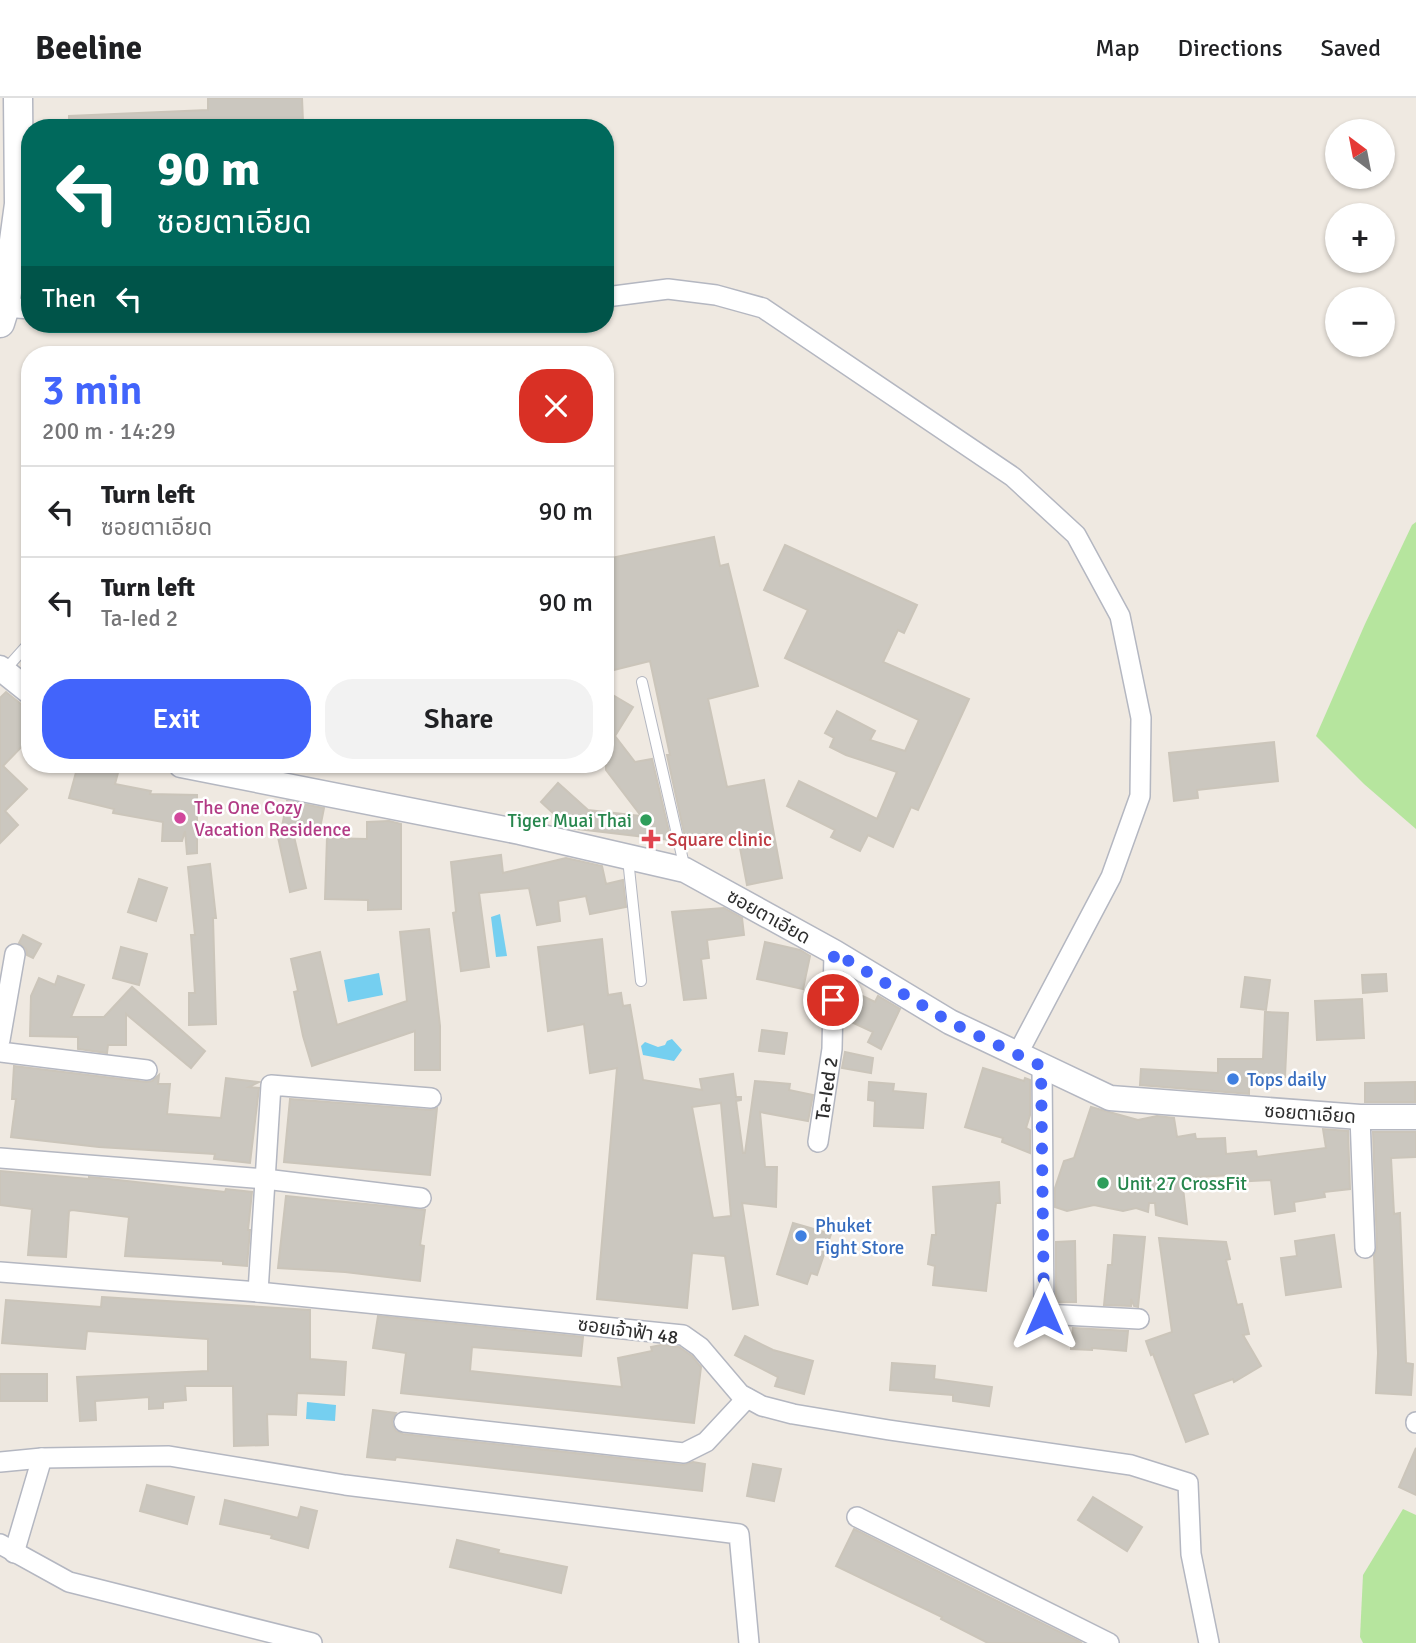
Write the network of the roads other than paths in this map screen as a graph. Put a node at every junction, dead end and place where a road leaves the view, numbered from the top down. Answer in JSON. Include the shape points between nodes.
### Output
{"nodes":[{"id":1,"x":18,"y":98,"type":"edge"},
{"id":2,"x":614,"y":296,"type":"edge"},
{"id":3,"x":12,"y":313,"type":"edge"},
{"id":4,"x":21,"y":651,"type":"edge"},
{"id":5,"x":2,"y":669,"type":"edge"},
{"id":6,"x":642,"y":682,"type":"dead end"},
{"id":7,"x":21,"y":685,"type":"edge"},
{"id":8,"x":221,"y":773,"type":"edge"},
{"id":9,"x":628,"y":855,"type":"junction"},
{"id":10,"x":685,"y":870,"type":"junction"},
{"id":11,"x":834,"y":952,"type":"junction"},
{"id":12,"x":15,"y":954,"type":"dead end"},
{"id":13,"x":641,"y":981,"type":"dead end"},
{"id":14,"x":0,"y":1040,"type":"edge"},
{"id":15,"x":0,"y":1052,"type":"edge"},
{"id":16,"x":1017,"y":1055,"type":"junction"},
{"id":17,"x":1041,"y":1066,"type":"junction"},
{"id":18,"x":147,"y":1070,"type":"dead end"},
{"id":19,"x":431,"y":1098,"type":"dead end"},
{"id":20,"x":1360,"y":1117,"type":"junction"},
{"id":21,"x":1416,"y":1117,"type":"edge"},
{"id":22,"x":818,"y":1142,"type":"dead end"},
{"id":23,"x":0,"y":1158,"type":"edge"},
{"id":24,"x":265,"y":1179,"type":"junction"},
{"id":25,"x":421,"y":1198,"type":"dead end"},
{"id":26,"x":1364,"y":1248,"type":"dead end"},
{"id":27,"x":0,"y":1272,"type":"edge"},
{"id":28,"x":258,"y":1292,"type":"junction"},
{"id":29,"x":1139,"y":1319,"type":"dead end"},
{"id":30,"x":747,"y":1398,"type":"junction"},
{"id":31,"x":404,"y":1422,"type":"dead end"},
{"id":32,"x":42,"y":1458,"type":"junction"},
{"id":33,"x":0,"y":1462,"type":"edge"},
{"id":34,"x":857,"y":1517,"type":"dead end"},
{"id":35,"x":7,"y":1548,"type":"edge"},
{"id":36,"x":312,"y":1643,"type":"edge"},
{"id":37,"x":749,"y":1643,"type":"edge"},
{"id":38,"x":1109,"y":1643,"type":"edge"},
{"id":39,"x":1209,"y":1643,"type":"edge"}],
"edges":[{"from":1,"to":3,"type":"main road","via":[[19,204]]},
{"from":2,"to":16,"type":"street","via":[[668,289],[716,295],[763,309],[1013,477],[1076,535],[1120,616],[1141,718],[1140,796],[1111,877]]},
{"from":4,"to":5,"type":"lane"},
{"from":5,"to":7,"type":"street"},
{"from":6,"to":10,"type":"lane"},
{"from":8,"to":9,"type":"street","name":"ซอยตาเอียด"},
{"from":9,"to":10,"type":"street","name":"ซอยตาเอียด"},
{"from":9,"to":13,"type":"lane"},
{"from":10,"to":11,"type":"street","name":"ซอยตาเอียด"},
{"from":11,"to":16,"type":"street","name":"ซอยตาเอียด","via":[[950,1022]]},
{"from":11,"to":22,"type":"street","name":"Ta-Ied 2","via":[[832,1049]]},
{"from":12,"to":14,"type":"street"},
{"from":15,"to":18,"type":"street"},
{"from":16,"to":17,"type":"street","name":"ซอยตาเอียด"},
{"from":17,"to":20,"type":"street","name":"ซอยตาเอียด","via":[[1110,1098]]},
{"from":17,"to":29,"type":"street","via":[[1044,1314]]},
{"from":19,"to":24,"type":"street","via":[[271,1086]]},
{"from":20,"to":21,"type":"street","name":"ซอยตาเอียด"},
{"from":20,"to":26,"type":"street"},
{"from":23,"to":24,"type":"street"},
{"from":24,"to":25,"type":"street"},
{"from":24,"to":28,"type":"street"},
{"from":27,"to":28,"type":"street","name":"ซอยเจ้าฟ้า 48"},
{"from":28,"to":30,"type":"street","name":"ซอยเจ้าฟ้า 48","via":[[683,1335]]},
{"from":30,"to":31,"type":"street","via":[[706,1441],[684,1453]]},
{"from":30,"to":39,"type":"street","name":"ซอยเจ้าฟ้า 48","via":[[793,1414],[1131,1465],[1188,1483],[1191,1554]]},
{"from":32,"to":33,"type":"street"},
{"from":32,"to":35,"type":"street"},
{"from":32,"to":37,"type":"street","via":[[170,1456],[345,1485],[739,1534]]},
{"from":34,"to":38,"type":"street"},
{"from":35,"to":36,"type":"street","via":[[69,1581]]}]}
